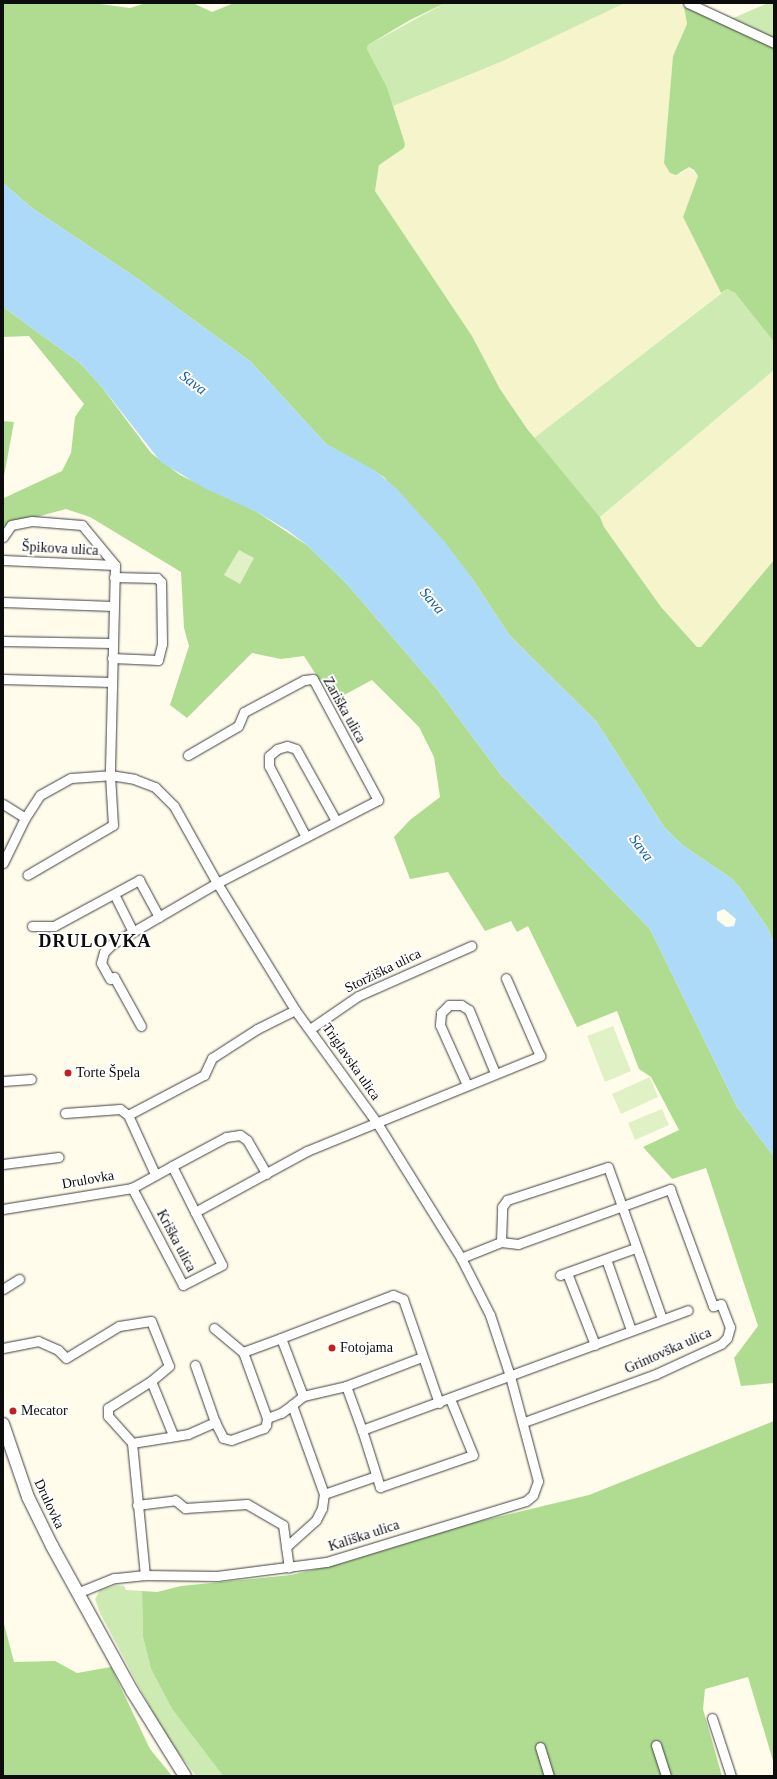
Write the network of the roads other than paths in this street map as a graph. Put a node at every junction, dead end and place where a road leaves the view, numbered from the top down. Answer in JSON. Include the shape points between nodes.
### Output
{"nodes":[{"id":1,"x":688,"y":3,"type":"edge"},
{"id":2,"x":774,"y":43,"type":"edge"},
{"id":3,"x":3,"y":537,"type":"edge"},
{"id":4,"x":3,"y":560,"type":"edge"},
{"id":5,"x":115,"y":565,"type":"junction"},
{"id":6,"x":114,"y":577,"type":"junction"},
{"id":7,"x":3,"y":602,"type":"edge"},
{"id":8,"x":113,"y":606,"type":"junction"},
{"id":9,"x":3,"y":641,"type":"edge"},
{"id":10,"x":112,"y":643,"type":"junction"},
{"id":11,"x":112,"y":658,"type":"junction"},
{"id":12,"x":3,"y":680,"type":"edge"},
{"id":13,"x":112,"y":682,"type":"junction"},
{"id":14,"x":188,"y":755,"type":"dead end"},
{"id":15,"x":110,"y":775,"type":"junction"},
{"id":16,"x":3,"y":804,"type":"edge"},
{"id":17,"x":25,"y":818,"type":"junction"},
{"id":18,"x":336,"y":821,"type":"junction"},
{"id":19,"x":306,"y":837,"type":"junction"},
{"id":20,"x":3,"y":862,"type":"edge"},
{"id":21,"x":27,"y":875,"type":"dead end"},
{"id":22,"x":217,"y":883,"type":"junction"},
{"id":23,"x":114,"y":894,"type":"junction"},
{"id":24,"x":159,"y":917,"type":"junction"},
{"id":25,"x":32,"y":926,"type":"dead end"},
{"id":26,"x":133,"y":932,"type":"junction"},
{"id":27,"x":472,"y":946,"type":"dead end"},
{"id":28,"x":506,"y":978,"type":"dead end"},
{"id":29,"x":295,"y":1010,"type":"junction"},
{"id":30,"x":141,"y":1026,"type":"dead end"},
{"id":31,"x":310,"y":1029,"type":"junction"},
{"id":32,"x":495,"y":1073,"type":"junction"},
{"id":33,"x":32,"y":1079,"type":"dead end"},
{"id":34,"x":3,"y":1081,"type":"edge"},
{"id":35,"x":466,"y":1085,"type":"junction"},
{"id":36,"x":65,"y":1113,"type":"dead end"},
{"id":37,"x":128,"y":1115,"type":"junction"},
{"id":38,"x":377,"y":1123,"type":"junction"},
{"id":39,"x":59,"y":1157,"type":"dead end"},
{"id":40,"x":3,"y":1164,"type":"edge"},
{"id":41,"x":172,"y":1166,"type":"junction"},
{"id":42,"x":156,"y":1174,"type":"junction"},
{"id":43,"x":266,"y":1174,"type":"junction"},
{"id":44,"x":132,"y":1188,"type":"junction"},
{"id":45,"x":622,"y":1206,"type":"junction"},
{"id":46,"x":3,"y":1209,"type":"edge"},
{"id":47,"x":195,"y":1212,"type":"junction"},
{"id":48,"x":501,"y":1242,"type":"junction"},
{"id":49,"x":635,"y":1248,"type":"junction"},
{"id":50,"x":461,"y":1258,"type":"junction"},
{"id":51,"x":606,"y":1259,"type":"junction"},
{"id":52,"x":19,"y":1279,"type":"dead end"},
{"id":53,"x":3,"y":1289,"type":"edge"},
{"id":54,"x":688,"y":1310,"type":"dead end"},
{"id":55,"x":662,"y":1319,"type":"junction"},
{"id":56,"x":214,"y":1328,"type":"dead end"},
{"id":57,"x":631,"y":1330,"type":"junction"},
{"id":58,"x":281,"y":1338,"type":"junction"},
{"id":59,"x":595,"y":1345,"type":"junction"},
{"id":60,"x":3,"y":1348,"type":"edge"},
{"id":61,"x":242,"y":1352,"type":"junction"},
{"id":62,"x":422,"y":1357,"type":"junction"},
{"id":63,"x":194,"y":1365,"type":"dead end"},
{"id":64,"x":510,"y":1376,"type":"junction"},
{"id":65,"x":151,"y":1381,"type":"junction"},
{"id":66,"x":346,"y":1386,"type":"junction"},
{"id":67,"x":303,"y":1396,"type":"junction"},
{"id":68,"x":450,"y":1399,"type":"junction"},
{"id":69,"x":439,"y":1403,"type":"junction"},
{"id":70,"x":292,"y":1405,"type":"junction"},
{"id":71,"x":267,"y":1418,"type":"junction"},
{"id":72,"x":215,"y":1422,"type":"junction"},
{"id":73,"x":524,"y":1422,"type":"junction"},
{"id":74,"x":3,"y":1424,"type":"edge"},
{"id":75,"x":362,"y":1430,"type":"junction"},
{"id":76,"x":173,"y":1435,"type":"junction"},
{"id":77,"x":132,"y":1443,"type":"junction"},
{"id":78,"x":376,"y":1476,"type":"junction"},
{"id":79,"x":324,"y":1494,"type":"junction"},
{"id":80,"x":136,"y":1505,"type":"junction"},
{"id":81,"x":286,"y":1547,"type":"junction"},
{"id":82,"x":289,"y":1568,"type":"junction"},
{"id":83,"x":145,"y":1575,"type":"junction"},
{"id":84,"x":77,"y":1593,"type":"junction"},
{"id":85,"x":712,"y":1718,"type":"dead end"},
{"id":86,"x":656,"y":1745,"type":"dead end"},
{"id":87,"x":540,"y":1747,"type":"dead end"},
{"id":88,"x":185,"y":1776,"type":"edge"},
{"id":89,"x":549,"y":1776,"type":"edge"},
{"id":90,"x":666,"y":1776,"type":"edge"},
{"id":91,"x":731,"y":1776,"type":"edge"}],
"edges":[{"from":1,"to":2,"type":"street"},
{"from":3,"to":5,"type":"street","name":"Špikova ulica","via":[[11,525],[32,521],[82,525]]},
{"from":4,"to":5,"type":"street","name":"Špikova ulica"},
{"from":5,"to":6,"type":"street","name":"Špikova ulica"},
{"from":6,"to":8,"type":"street","name":"Špikova ulica"},
{"from":6,"to":11,"type":"street","via":[[157,578],[161,582],[162,644],[158,660]]},
{"from":7,"to":8,"type":"street"},
{"from":8,"to":10,"type":"street","name":"Špikova ulica"},
{"from":9,"to":10,"type":"street"},
{"from":10,"to":11,"type":"street","name":"Špikova ulica"},
{"from":11,"to":13,"type":"street","name":"Špikova ulica"},
{"from":12,"to":13,"type":"street"},
{"from":13,"to":15,"type":"street","name":"Špikova ulica"},
{"from":14,"to":18,"type":"street","name":"Zariška ulica","via":[[238,726],[244,712],[304,680],[313,679],[378,800]]},
{"from":15,"to":17,"type":"street","name":"Triglavska ulica","via":[[71,778],[40,795]]},
{"from":15,"to":21,"type":"street","via":[[113,825]]},
{"from":15,"to":22,"type":"street","name":"Triglavska ulica","via":[[134,779],[155,787],[174,806]]},
{"from":16,"to":17,"type":"street"},
{"from":17,"to":20,"type":"street"},
{"from":18,"to":19,"type":"street","name":"Zariška ulica"},
{"from":18,"to":19,"type":"street","via":[[296,749],[287,746],[277,749],[269,756],[269,766]]},
{"from":19,"to":22,"type":"street","name":"Zariška ulica"},
{"from":22,"to":24,"type":"street"},
{"from":22,"to":29,"type":"street","name":"Triglavska ulica"},
{"from":23,"to":24,"type":"street","via":[[139,880]]},
{"from":23,"to":25,"type":"street","via":[[54,926]]},
{"from":23,"to":26,"type":"street"},
{"from":24,"to":26,"type":"street"},
{"from":26,"to":30,"type":"street","via":[[112,944],[104,952],[101,963],[110,979],[114,977]]},
{"from":27,"to":31,"type":"street","name":"Storžiška ulica","via":[[358,996]]},
{"from":28,"to":32,"type":"street","via":[[540,1056]]},
{"from":29,"to":31,"type":"street","name":"Triglavska ulica"},
{"from":29,"to":37,"type":"street","via":[[257,1029],[212,1058],[204,1075]]},
{"from":31,"to":38,"type":"street","name":"Triglavska ulica"},
{"from":32,"to":35,"type":"street"},
{"from":32,"to":35,"type":"street","via":[[469,1010],[449,1005],[441,1014],[440,1025]]},
{"from":33,"to":34,"type":"street"},
{"from":35,"to":38,"type":"street"},
{"from":36,"to":37,"type":"street","via":[[120,1108]]},
{"from":37,"to":42,"type":"street"},
{"from":38,"to":43,"type":"street","via":[[307,1151]]},
{"from":38,"to":50,"type":"street","name":"Triglavska ulica"},
{"from":39,"to":40,"type":"street","name":"Drulovka"},
{"from":41,"to":42,"type":"street"},
{"from":41,"to":43,"type":"street","via":[[226,1137],[240,1136],[247,1140]]},
{"from":41,"to":47,"type":"street","name":"Kriška ulica"},
{"from":42,"to":44,"type":"street"},
{"from":43,"to":47,"type":"street"},
{"from":44,"to":46,"type":"street","name":"Drulovka"},
{"from":44,"to":47,"type":"street","name":"Kriška ulica","via":[[184,1285],[222,1265]]},
{"from":45,"to":48,"type":"street","name":"Grintovška ulica","via":[[518,1244]]},
{"from":45,"to":48,"type":"street","via":[[608,1167],[507,1200],[502,1207]]},
{"from":45,"to":49,"type":"street"},
{"from":45,"to":73,"type":"street","name":"Grintovška ulica","via":[[670,1189],[713,1306],[721,1304],[730,1327],[727,1338],[721,1344],[656,1374]]},
{"from":48,"to":50,"type":"street","name":"Grintovška ulica"},
{"from":49,"to":51,"type":"street"},
{"from":49,"to":55,"type":"street"},
{"from":50,"to":64,"type":"street","name":"Kališka ulica","via":[[490,1315]]},
{"from":51,"to":57,"type":"street"},
{"from":51,"to":59,"type":"street","via":[[564,1274]]},
{"from":52,"to":53,"type":"street"},
{"from":54,"to":55,"type":"street"},
{"from":55,"to":57,"type":"street"},
{"from":56,"to":61,"type":"street"},
{"from":57,"to":59,"type":"street"},
{"from":58,"to":61,"type":"street"},
{"from":58,"to":62,"type":"street","via":[[393,1295],[403,1299]]},
{"from":58,"to":67,"type":"street"},
{"from":59,"to":64,"type":"street"},
{"from":60,"to":65,"type":"street","via":[[38,1341],[58,1350],[66,1358],[119,1326],[151,1321],[169,1366]]},
{"from":61,"to":71,"type":"street"},
{"from":62,"to":66,"type":"street"},
{"from":62,"to":69,"type":"street"},
{"from":63,"to":72,"type":"street"},
{"from":64,"to":68,"type":"street"},
{"from":64,"to":73,"type":"street","name":"Kališka ulica"},
{"from":65,"to":76,"type":"street"},
{"from":65,"to":77,"type":"street","via":[[108,1408],[108,1416]]},
{"from":66,"to":67,"type":"street"},
{"from":66,"to":75,"type":"street"},
{"from":67,"to":70,"type":"street"},
{"from":68,"to":69,"type":"street"},
{"from":68,"to":78,"type":"street","via":[[473,1455],[380,1487]]},
{"from":69,"to":75,"type":"street"},
{"from":70,"to":71,"type":"street","via":[[281,1413]]},
{"from":70,"to":79,"type":"street"},
{"from":71,"to":72,"type":"street","via":[[264,1428],[231,1440],[223,1438]]},
{"from":72,"to":76,"type":"street","via":[[188,1434]]},
{"from":73,"to":82,"type":"street","name":"Kališka ulica","via":[[538,1481],[534,1495],[526,1501],[326,1562]]},
{"from":74,"to":84,"type":"street","name":"Drulovka","via":[[28,1497]]},
{"from":75,"to":78,"type":"street"},
{"from":76,"to":77,"type":"street"},
{"from":77,"to":80,"type":"street"},
{"from":78,"to":79,"type":"street"},
{"from":79,"to":81,"type":"street","via":[[322,1508],[316,1520]]},
{"from":80,"to":81,"type":"street","via":[[175,1500],[185,1508],[247,1504],[283,1524]]},
{"from":80,"to":83,"type":"street"},
{"from":81,"to":82,"type":"street"},
{"from":82,"to":83,"type":"street","name":"Kališka ulica","via":[[217,1576]]},
{"from":83,"to":84,"type":"street","name":"Kališka ulica","via":[[114,1578]]},
{"from":84,"to":88,"type":"street","name":"Drulovka","via":[[163,1744]]},
{"from":85,"to":91,"type":"street"},
{"from":86,"to":90,"type":"street"},
{"from":87,"to":89,"type":"street"}]}
